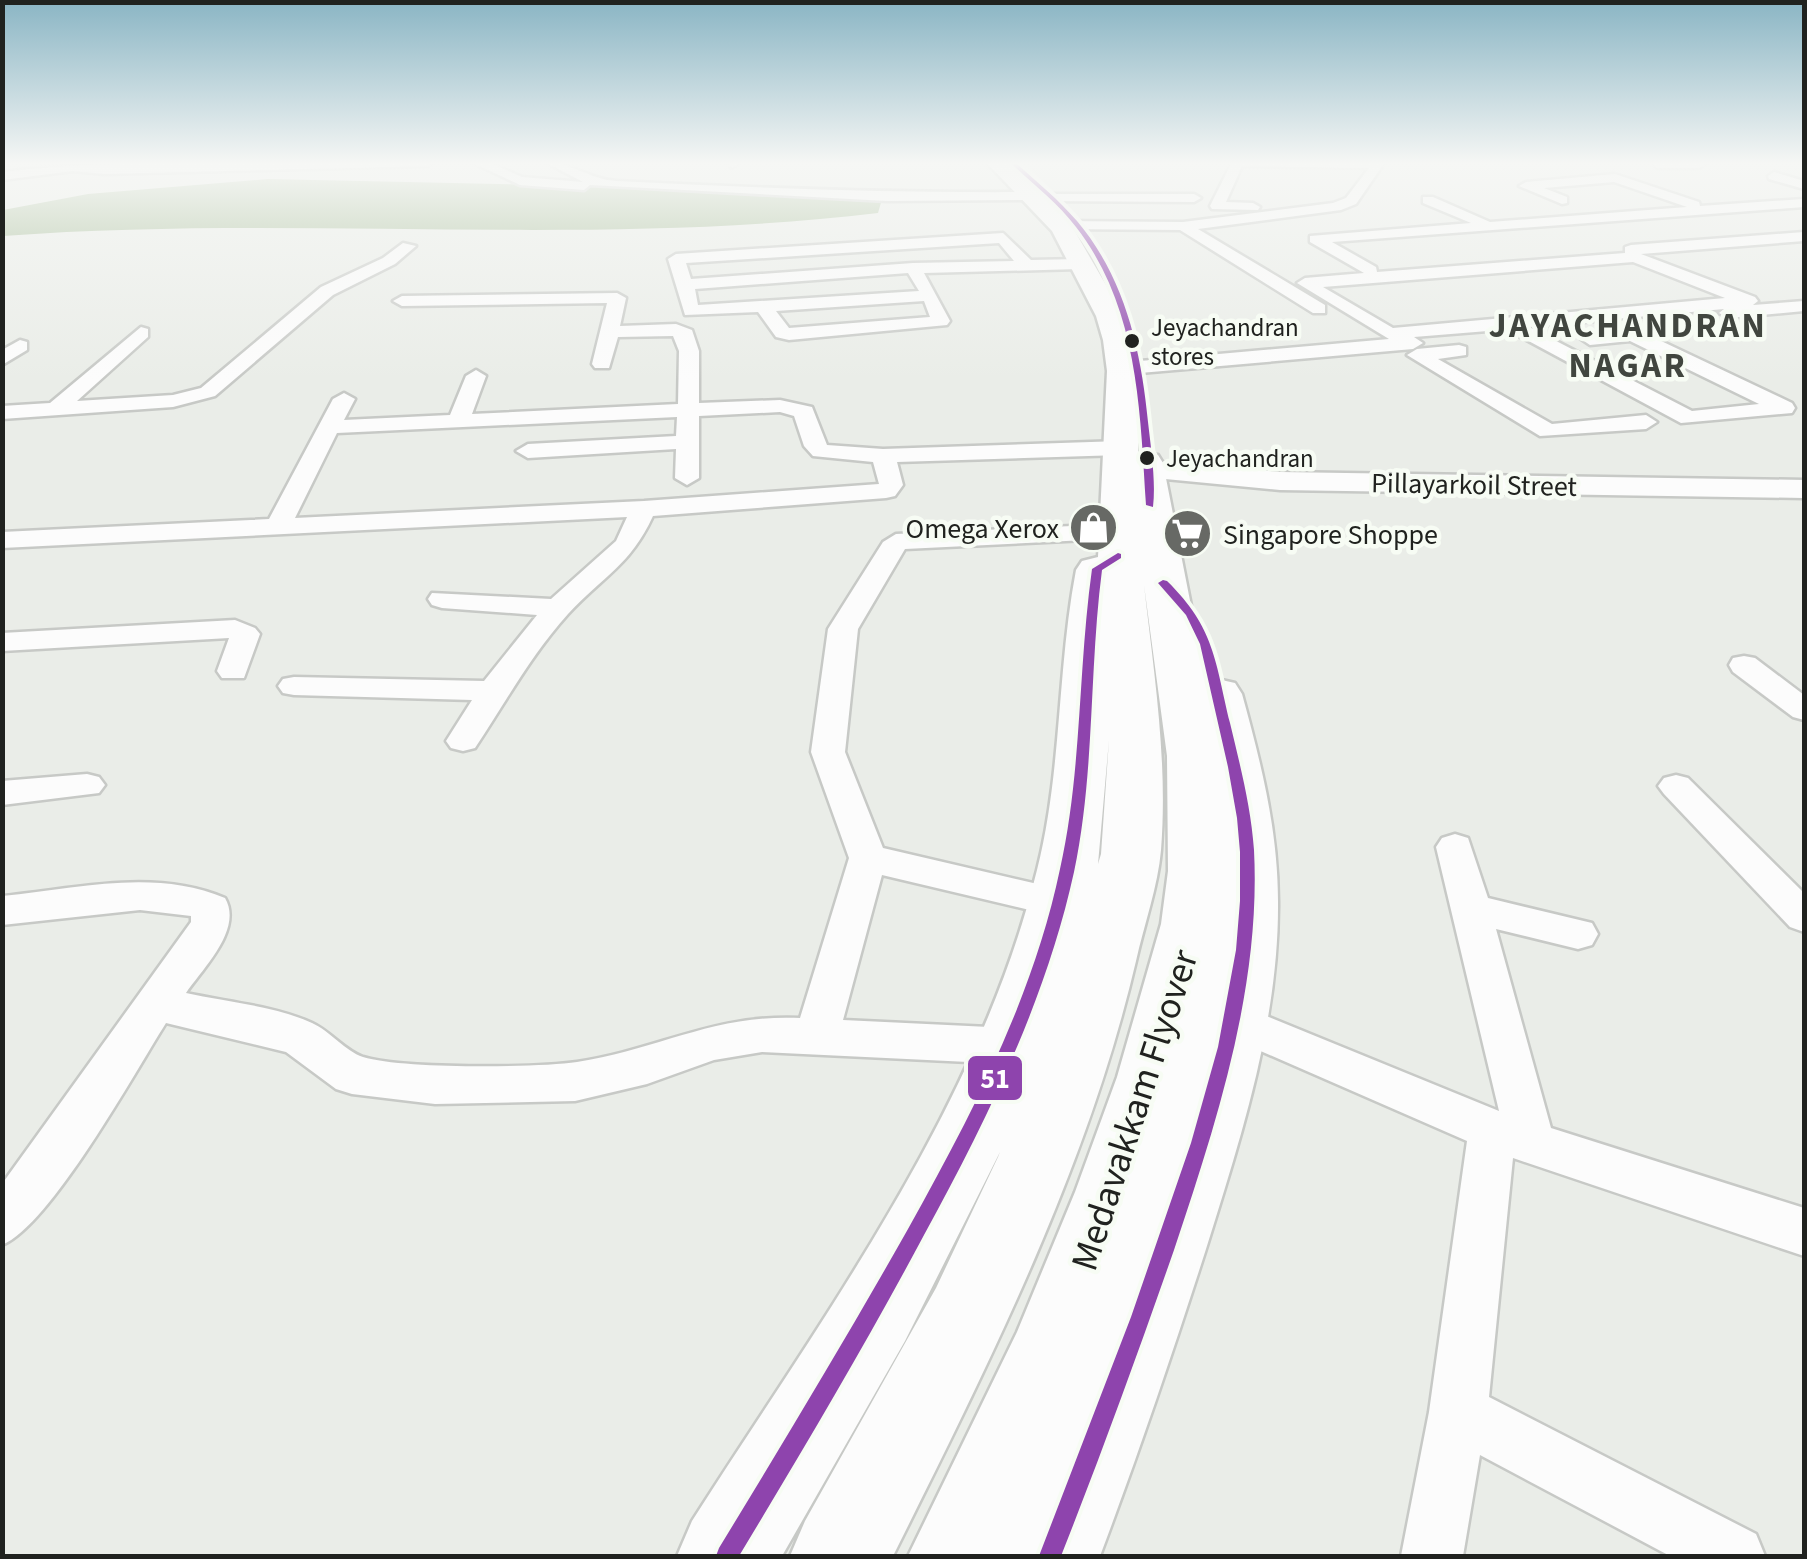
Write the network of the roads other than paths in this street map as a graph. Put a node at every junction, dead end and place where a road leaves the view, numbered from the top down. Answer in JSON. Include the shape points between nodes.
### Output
{"nodes":[{"id":1,"x":991,"y":235,"type":"edge"},
{"id":2,"x":1000,"y":235,"type":"edge"},
{"id":3,"x":1065,"y":235,"type":"edge"},
{"id":4,"x":1068,"y":235,"type":"edge"},
{"id":5,"x":1197,"y":235,"type":"edge"},
{"id":6,"x":1309,"y":235,"type":"edge"},
{"id":7,"x":1361,"y":235,"type":"edge"},
{"id":8,"x":1580,"y":235,"type":"edge"},
{"id":9,"x":1583,"y":236,"type":"dead end"},
{"id":10,"x":683,"y":238,"type":"dead end"},
{"id":11,"x":1003,"y":238,"type":"junction"},
{"id":12,"x":1315,"y":238,"type":"junction"},
{"id":13,"x":1800,"y":238,"type":"edge"},
{"id":14,"x":1721,"y":242,"type":"junction"},
{"id":15,"x":1602,"y":243,"type":"dead end"},
{"id":16,"x":408,"y":246,"type":"dead end"},
{"id":17,"x":1620,"y":250,"type":"junction"},
{"id":18,"x":676,"y":260,"type":"junction"},
{"id":19,"x":1078,"y":260,"type":"junction"},
{"id":20,"x":1707,"y":264,"type":"dead end"},
{"id":21,"x":1026,"y":265,"type":"junction"},
{"id":22,"x":913,"y":268,"type":"junction"},
{"id":23,"x":1370,"y":270,"type":"junction"},
{"id":24,"x":1269,"y":278,"type":"junction"},
{"id":25,"x":686,"y":284,"type":"junction"},
{"id":26,"x":1783,"y":293,"type":"dead end"},
{"id":27,"x":931,"y":296,"type":"junction"},
{"id":28,"x":402,"y":302,"type":"dead end"},
{"id":29,"x":1804,"y":302,"type":"edge"},
{"id":30,"x":764,"y":307,"type":"junction"},
{"id":31,"x":1652,"y":310,"type":"junction"},
{"id":32,"x":1118,"y":316,"type":"junction"},
{"id":33,"x":1672,"y":318,"type":"junction"},
{"id":34,"x":610,"y":332,"type":"junction"},
{"id":35,"x":141,"y":333,"type":"dead end"},
{"id":36,"x":1511,"y":340,"type":"junction"},
{"id":37,"x":20,"y":346,"type":"dead end"},
{"id":38,"x":1379,"y":346,"type":"junction"},
{"id":39,"x":2,"y":360,"type":"edge"},
{"id":40,"x":602,"y":364,"type":"dead end"},
{"id":41,"x":1140,"y":367,"type":"junction"},
{"id":42,"x":476,"y":376,"type":"dead end"},
{"id":43,"x":344,"y":399,"type":"dead end"},
{"id":44,"x":1668,"y":406,"type":"junction"},
{"id":45,"x":56,"y":409,"type":"junction"},
{"id":46,"x":1804,"y":410,"type":"edge"},
{"id":47,"x":689,"y":411,"type":"junction"},
{"id":48,"x":2,"y":412,"type":"edge"},
{"id":49,"x":458,"y":421,"type":"junction"},
{"id":50,"x":332,"y":427,"type":"junction"},
{"id":51,"x":688,"y":442,"type":"junction"},
{"id":52,"x":528,"y":451,"type":"dead end"},
{"id":53,"x":883,"y":456,"type":"junction"},
{"id":54,"x":687,"y":478,"type":"dead end"},
{"id":55,"x":1804,"y":489,"type":"edge"},
{"id":56,"x":886,"y":491,"type":"junction"},
{"id":57,"x":644,"y":509,"type":"junction"},
{"id":58,"x":1133,"y":512,"type":"junction"},
{"id":59,"x":278,"y":527,"type":"junction"},
{"id":60,"x":3,"y":540,"type":"edge"},
{"id":61,"x":896,"y":542,"type":"junction"},
{"id":62,"x":442,"y":599,"type":"dead end"},
{"id":63,"x":558,"y":608,"type":"junction"},
{"id":64,"x":2,"y":642,"type":"edge"},
{"id":65,"x":1744,"y":666,"type":"dead end"},
{"id":66,"x":234,"y":671,"type":"dead end"},
{"id":67,"x":294,"y":686,"type":"dead end"},
{"id":68,"x":493,"y":691,"type":"junction"},
{"id":69,"x":1804,"y":710,"type":"edge"},
{"id":70,"x":463,"y":741,"type":"dead end"},
{"id":71,"x":88,"y":785,"type":"dead end"},
{"id":72,"x":1676,"y":786,"type":"dead end"},
{"id":73,"x":2,"y":793,"type":"edge"},
{"id":74,"x":1454,"y":847,"type":"dead end"},
{"id":75,"x":868,"y":858,"type":"junction"},
{"id":76,"x":1059,"y":903,"type":"junction"},
{"id":77,"x":1470,"y":908,"type":"junction"},
{"id":78,"x":2,"y":911,"type":"edge"},
{"id":79,"x":1804,"y":917,"type":"edge"},
{"id":80,"x":1578,"y":934,"type":"dead end"},
{"id":81,"x":156,"y":1002,"type":"junction"},
{"id":82,"x":1232,"y":1020,"type":"junction"},
{"id":83,"x":816,"y":1037,"type":"junction"},
{"id":84,"x":1010,"y":1046,"type":"junction"},
{"id":85,"x":1512,"y":1136,"type":"junction"},
{"id":86,"x":2,"y":1221,"type":"edge"},
{"id":87,"x":1804,"y":1232,"type":"edge"},
{"id":88,"x":1458,"y":1412,"type":"junction"},
{"id":89,"x":727,"y":1556,"type":"edge"},
{"id":90,"x":840,"y":1556,"type":"edge"},
{"id":91,"x":958,"y":1556,"type":"edge"},
{"id":92,"x":1050,"y":1556,"type":"edge"},
{"id":93,"x":1432,"y":1556,"type":"edge"},
{"id":94,"x":1734,"y":1556,"type":"edge"}],
"edges":[{"from":1,"to":11,"type":"street"},
{"from":2,"to":19,"type":"street"},
{"from":3,"to":19,"type":"main road"},
{"from":4,"to":32,"type":"main road"},
{"from":5,"to":24,"type":"street"},
{"from":6,"to":12,"type":"street"},
{"from":7,"to":12,"type":"street"},
{"from":8,"to":9,"type":"street"},
{"from":10,"to":18,"type":"street"},
{"from":11,"to":18,"type":"street"},
{"from":11,"to":21,"type":"street"},
{"from":12,"to":23,"type":"street"},
{"from":13,"to":14,"type":"street"},
{"from":14,"to":17,"type":"street"},
{"from":14,"to":20,"type":"street","via":[[1736,248],[1677,252]]},
{"from":15,"to":17,"type":"street"},
{"from":16,"to":45,"type":"street","via":[[327,291],[208,392],[173,402]]},
{"from":17,"to":23,"type":"street"},
{"from":18,"to":25,"type":"street"},
{"from":19,"to":21,"type":"street"},
{"from":19,"to":32,"type":"main road"},
{"from":21,"to":22,"type":"street"},
{"from":22,"to":25,"type":"street"},
{"from":22,"to":27,"type":"street"},
{"from":23,"to":24,"type":"street"},
{"from":24,"to":38,"type":"street"},
{"from":25,"to":30,"type":"street","via":[[691,311]]},
{"from":26,"to":29,"type":"street"},
{"from":27,"to":30,"type":"street"},
{"from":27,"to":30,"type":"street","via":[[942,321],[789,334]]},
{"from":28,"to":34,"type":"street","via":[[617,298]]},
{"from":29,"to":33,"type":"street"},
{"from":31,"to":33,"type":"street"},
{"from":31,"to":36,"type":"street"},
{"from":31,"to":36,"type":"street","via":[[1749,301],[1636,257],[1304,282],[1390,334]]},
{"from":32,"to":41,"type":"main road"},
{"from":32,"to":58,"type":"main road"},
{"from":33,"to":36,"type":"street"},
{"from":34,"to":40,"type":"street"},
{"from":34,"to":47,"type":"street","via":[[686,334]]},
{"from":35,"to":45,"type":"street"},
{"from":36,"to":38,"type":"street"},
{"from":36,"to":44,"type":"street"},
{"from":36,"to":44,"type":"street","via":[[1633,335],[1784,408],[1689,418]]},
{"from":36,"to":44,"type":"street","via":[[1416,355],[1548,431],[1646,422],[1617,407]]},
{"from":37,"to":39,"type":"street"},
{"from":38,"to":41,"type":"street"},
{"from":38,"to":46,"type":"street","via":[[1538,436]]},
{"from":41,"to":58,"type":"main road"},
{"from":42,"to":49,"type":"street"},
{"from":43,"to":50,"type":"street"},
{"from":45,"to":48,"type":"street"},
{"from":47,"to":49,"type":"street"},
{"from":47,"to":51,"type":"street"},
{"from":47,"to":53,"type":"street","via":[[794,407],[806,416],[821,451]]},
{"from":49,"to":50,"type":"street"},
{"from":50,"to":59,"type":"street"},
{"from":51,"to":52,"type":"street"},
{"from":51,"to":54,"type":"street"},
{"from":53,"to":56,"type":"street","via":[[892,485]]},
{"from":53,"to":58,"type":"street"},
{"from":55,"to":58,"type":"street","name":"Pillayarkoil Street","via":[[1280,481]]},
{"from":56,"to":57,"type":"street"},
{"from":56,"to":61,"type":"street"},
{"from":57,"to":59,"type":"street"},
{"from":57,"to":63,"type":"street","via":[[627,546]]},
{"from":58,"to":61,"type":"street"},
{"from":58,"to":76,"type":"main road","via":[[1098,569],[1092,596],[1080,789]]},
{"from":58,"to":82,"type":"main road","via":[[1205,638],[1240,806],[1247,851],[1242,964]]},
{"from":58,"to":90,"type":"main road","via":[[1137,764],[1130,854],[1106,960],[1060,1098],[966,1318]]},
{"from":58,"to":91,"type":"main road","name":"Medavakkam Flyover","via":[[1194,756],[1194,924],[1114,1192],[1048,1363]]},
{"from":59,"to":60,"type":"street"},
{"from":61,"to":75,"type":"street","via":[[843,629],[828,752]]},
{"from":62,"to":63,"type":"street"},
{"from":63,"to":68,"type":"street"},
{"from":64,"to":66,"type":"street","via":[[236,630],[245,634]]},
{"from":65,"to":69,"type":"street"},
{"from":67,"to":68,"type":"street"},
{"from":68,"to":70,"type":"street"},
{"from":71,"to":73,"type":"street"},
{"from":72,"to":79,"type":"street"},
{"from":74,"to":77,"type":"street"},
{"from":75,"to":76,"type":"street"},
{"from":75,"to":83,"type":"street"},
{"from":76,"to":84,"type":"main road"},
{"from":77,"to":80,"type":"street"},
{"from":77,"to":85,"type":"street"},
{"from":78,"to":81,"type":"street","via":[[164,892],[196,898],[211,908],[212,924]]},
{"from":81,"to":83,"type":"street","via":[[299,1038],[352,1074],[436,1084],[575,1082],[648,1066],[712,1042],[762,1034]]},
{"from":81,"to":86,"type":"street","via":[[33,1187]]},
{"from":82,"to":85,"type":"street"},
{"from":82,"to":92,"type":"main road","via":[[1194,1162]]},
{"from":83,"to":84,"type":"street"},
{"from":84,"to":89,"type":"main road","via":[[894,1276]]},
{"from":85,"to":87,"type":"street"},
{"from":85,"to":88,"type":"street"},
{"from":88,"to":93,"type":"street"},
{"from":88,"to":94,"type":"street"}]}
